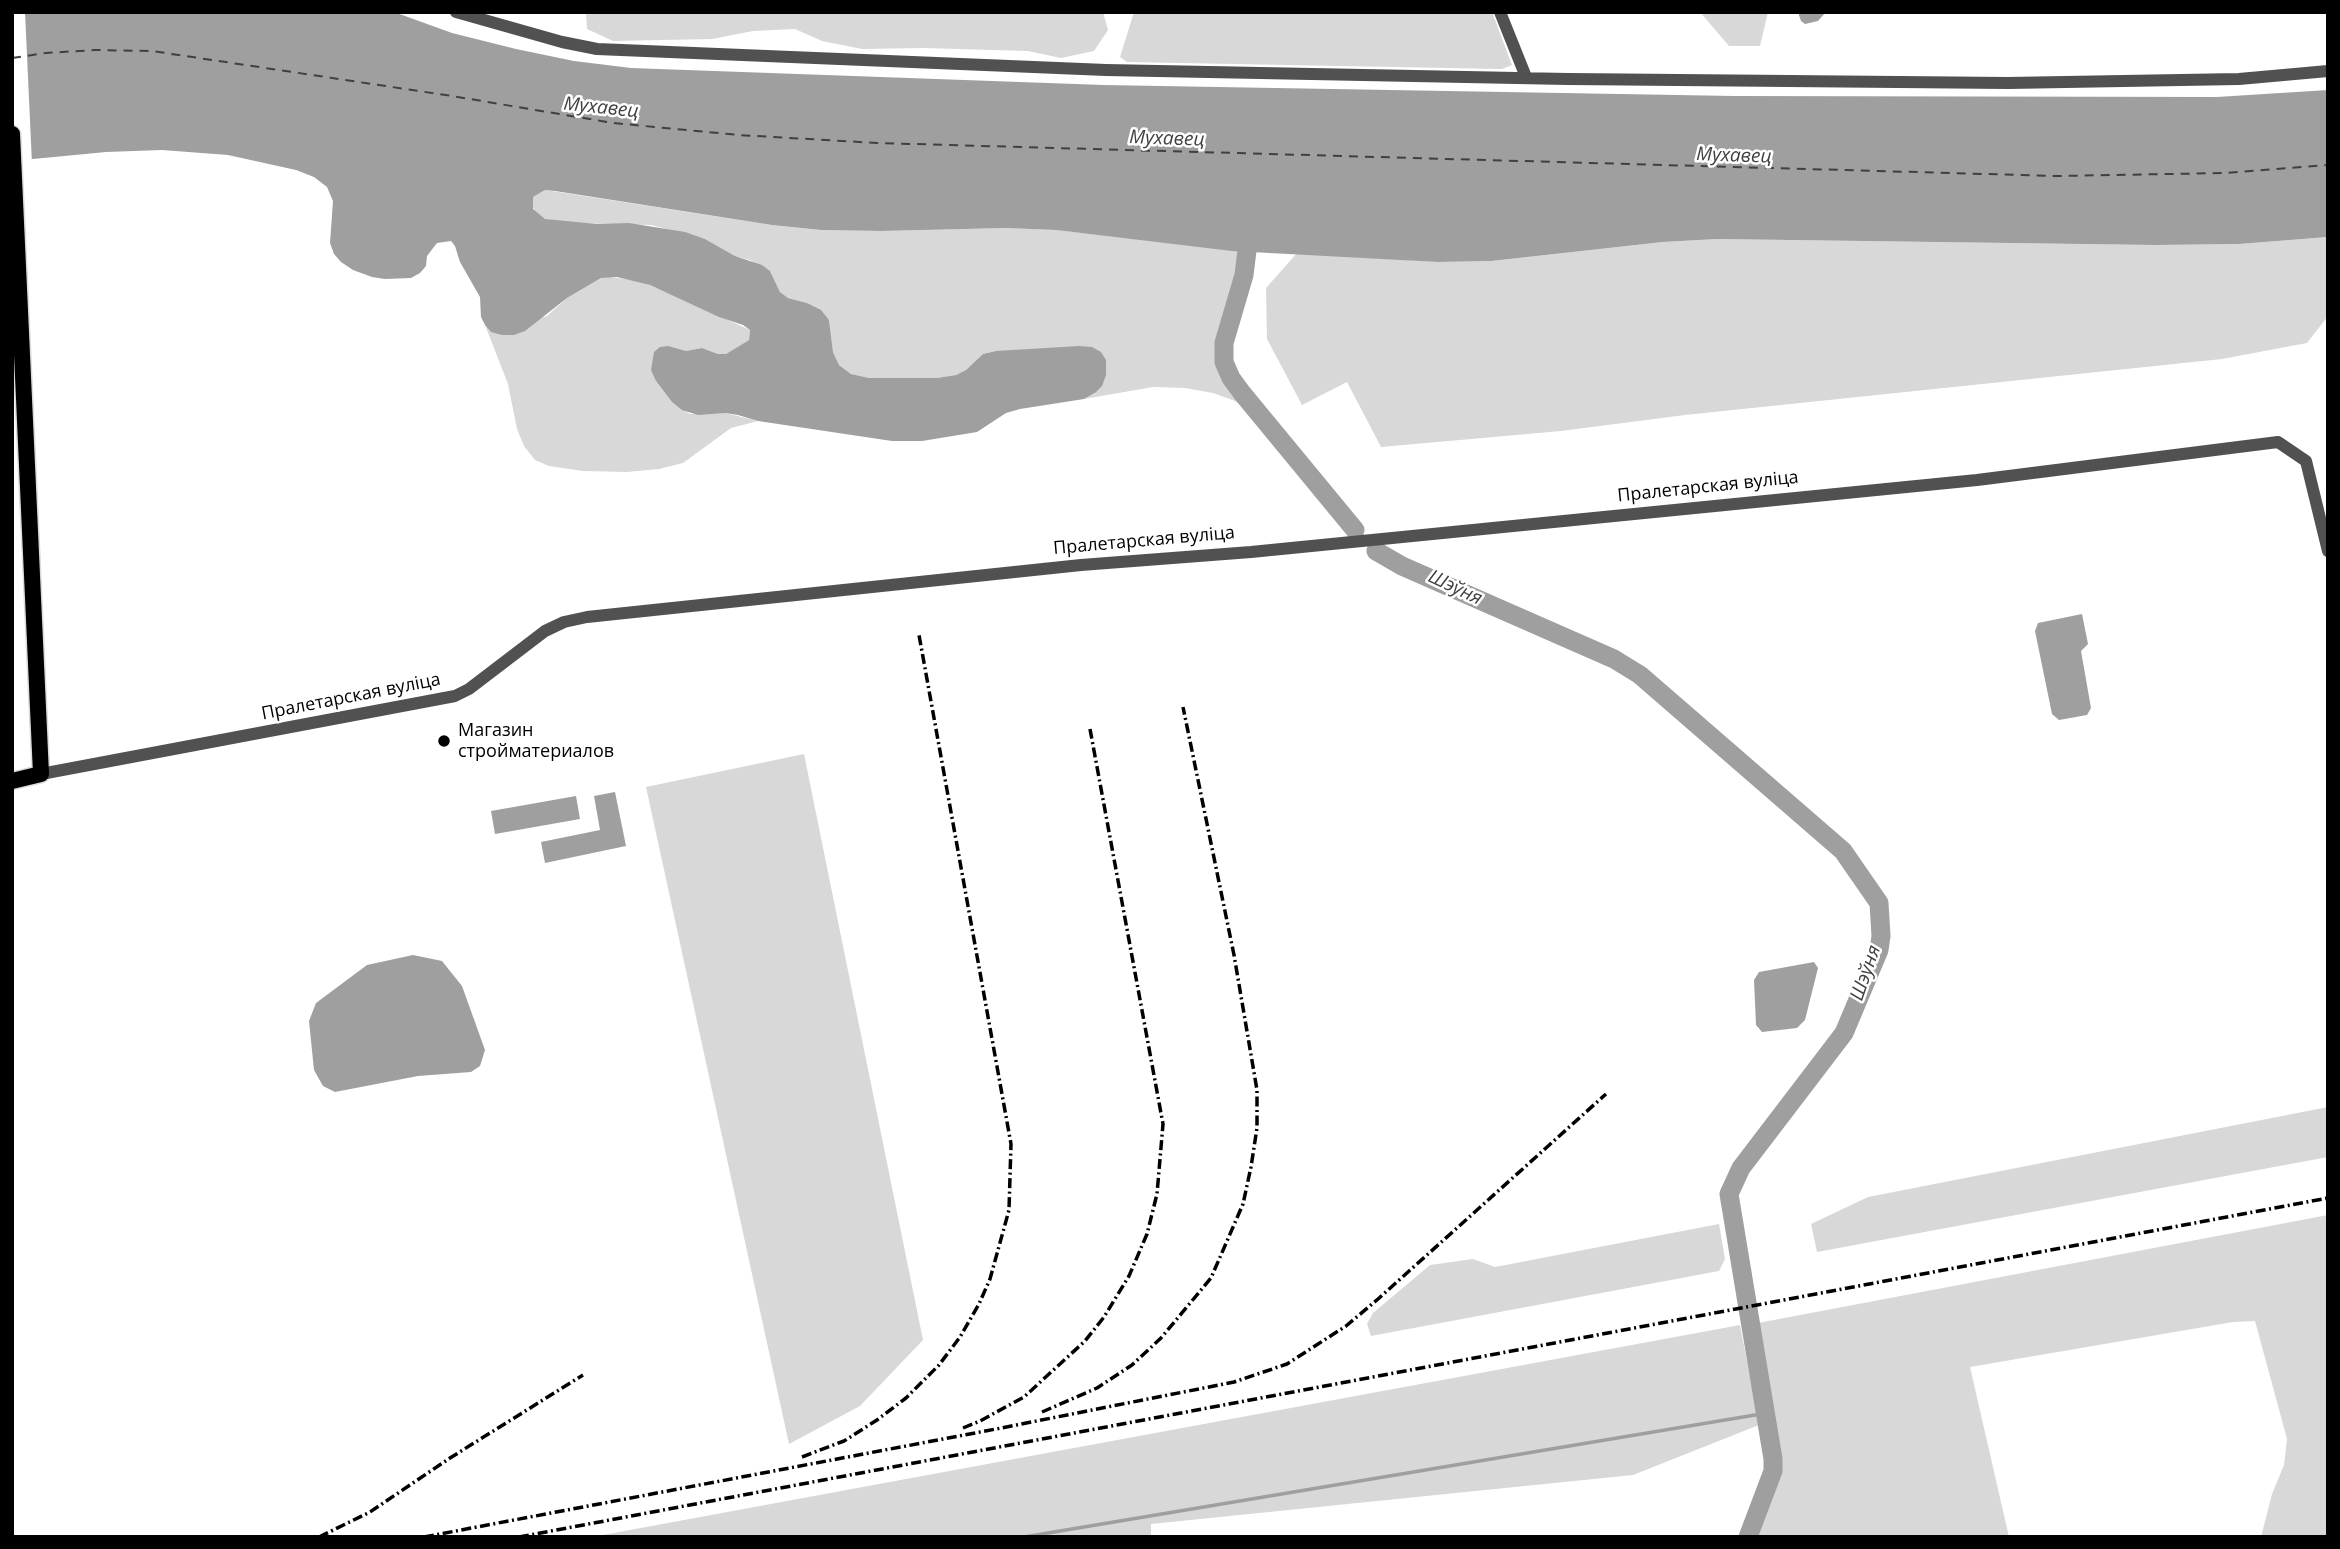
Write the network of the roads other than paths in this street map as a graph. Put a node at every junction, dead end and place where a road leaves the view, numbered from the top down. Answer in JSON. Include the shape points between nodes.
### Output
{"nodes":[{"id":1,"x":456,"y":12,"type":"edge"},
{"id":2,"x":1500,"y":12,"type":"edge"},
{"id":3,"x":2328,"y":71,"type":"edge"},
{"id":4,"x":1526,"y":77,"type":"junction"},
{"id":5,"x":12,"y":134,"type":"edge"},
{"id":6,"x":2328,"y":551,"type":"edge"},
{"id":7,"x":41,"y":774,"type":"junction"},
{"id":8,"x":12,"y":781,"type":"edge"}],
"edges":[{"from":1,"to":4,"type":"street","via":[[597,49],[1106,70]]},
{"from":2,"to":4,"type":"street"},
{"from":3,"to":4,"type":"street","via":[[2239,79],[2008,83]]},
{"from":5,"to":7,"type":"main road"},
{"from":6,"to":7,"type":"street","name":"Пралетарская вуліца","via":[[2306,461],[2278,442],[1977,480],[587,617],[545,631],[455,696]]},
{"from":7,"to":8,"type":"main road","name":"Пралетарская вуліца"}]}
